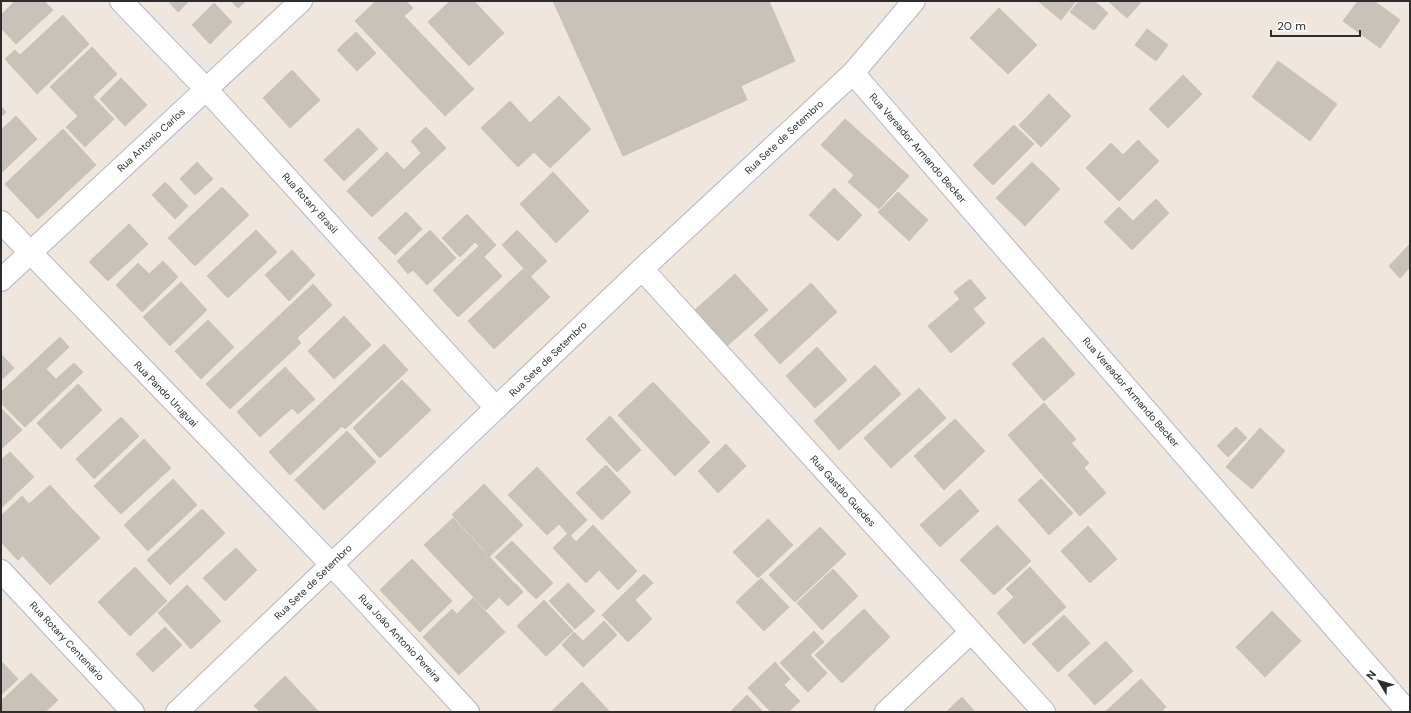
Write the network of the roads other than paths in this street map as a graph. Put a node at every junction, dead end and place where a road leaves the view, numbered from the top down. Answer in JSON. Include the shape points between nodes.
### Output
{"nodes":[{"id":1,"x":121,"y":1,"type":"edge"},
{"id":2,"x":301,"y":1,"type":"edge"},
{"id":3,"x":914,"y":1,"type":"edge"},
{"id":4,"x":853,"y":73,"type":"junction"},
{"id":5,"x":206,"y":89,"type":"junction"},
{"id":6,"x":1,"y":222,"type":"edge"},
{"id":7,"x":30,"y":252,"type":"junction"},
{"id":8,"x":642,"y":269,"type":"junction"},
{"id":9,"x":1,"y":280,"type":"edge"},
{"id":10,"x":496,"y":408,"type":"junction"},
{"id":11,"x":332,"y":565,"type":"junction"},
{"id":12,"x":1,"y":571,"type":"edge"},
{"id":13,"x":971,"y":632,"type":"junction"},
{"id":14,"x":133,"y":712,"type":"edge"},
{"id":15,"x":177,"y":712,"type":"edge"},
{"id":16,"x":468,"y":712,"type":"edge"},
{"id":17,"x":886,"y":712,"type":"edge"},
{"id":18,"x":1044,"y":712,"type":"edge"},
{"id":19,"x":1408,"y":712,"type":"edge"}],
"edges":[{"from":1,"to":5,"type":"street","name":"Rua Rotary Brasil"},
{"from":2,"to":5,"type":"street","name":"Rua Antonio Carlos"},
{"from":3,"to":4,"type":"street","name":"Rua Sete de Setembro"},
{"from":4,"to":8,"type":"street","name":"Rua Sete de Setembro"},
{"from":4,"to":19,"type":"street","name":"Rua Vereador Armando Becker"},
{"from":5,"to":7,"type":"street","name":"Rua Antonio Carlos"},
{"from":5,"to":10,"type":"street","name":"Rua Rotary Brasil"},
{"from":6,"to":7,"type":"street","name":"Rua Pando Uruguai"},
{"from":7,"to":9,"type":"street","name":"Rua Antonio Carlos"},
{"from":7,"to":11,"type":"street","name":"Rua Pando Uruguai"},
{"from":8,"to":10,"type":"street","name":"Rua Sete de Setembro"},
{"from":8,"to":13,"type":"street","name":"Rua Gastão Guedes"},
{"from":10,"to":11,"type":"street","name":"Rua Sete de Setembro"},
{"from":11,"to":15,"type":"street","name":"Rua Sete de Setembro"},
{"from":11,"to":16,"type":"street","name":"Rua João Antonio Pereira"},
{"from":12,"to":14,"type":"street","name":"Rua Rotary Centenário"},
{"from":13,"to":17,"type":"street"},
{"from":13,"to":18,"type":"street","name":"Rua Gastão Guedes"}]}
